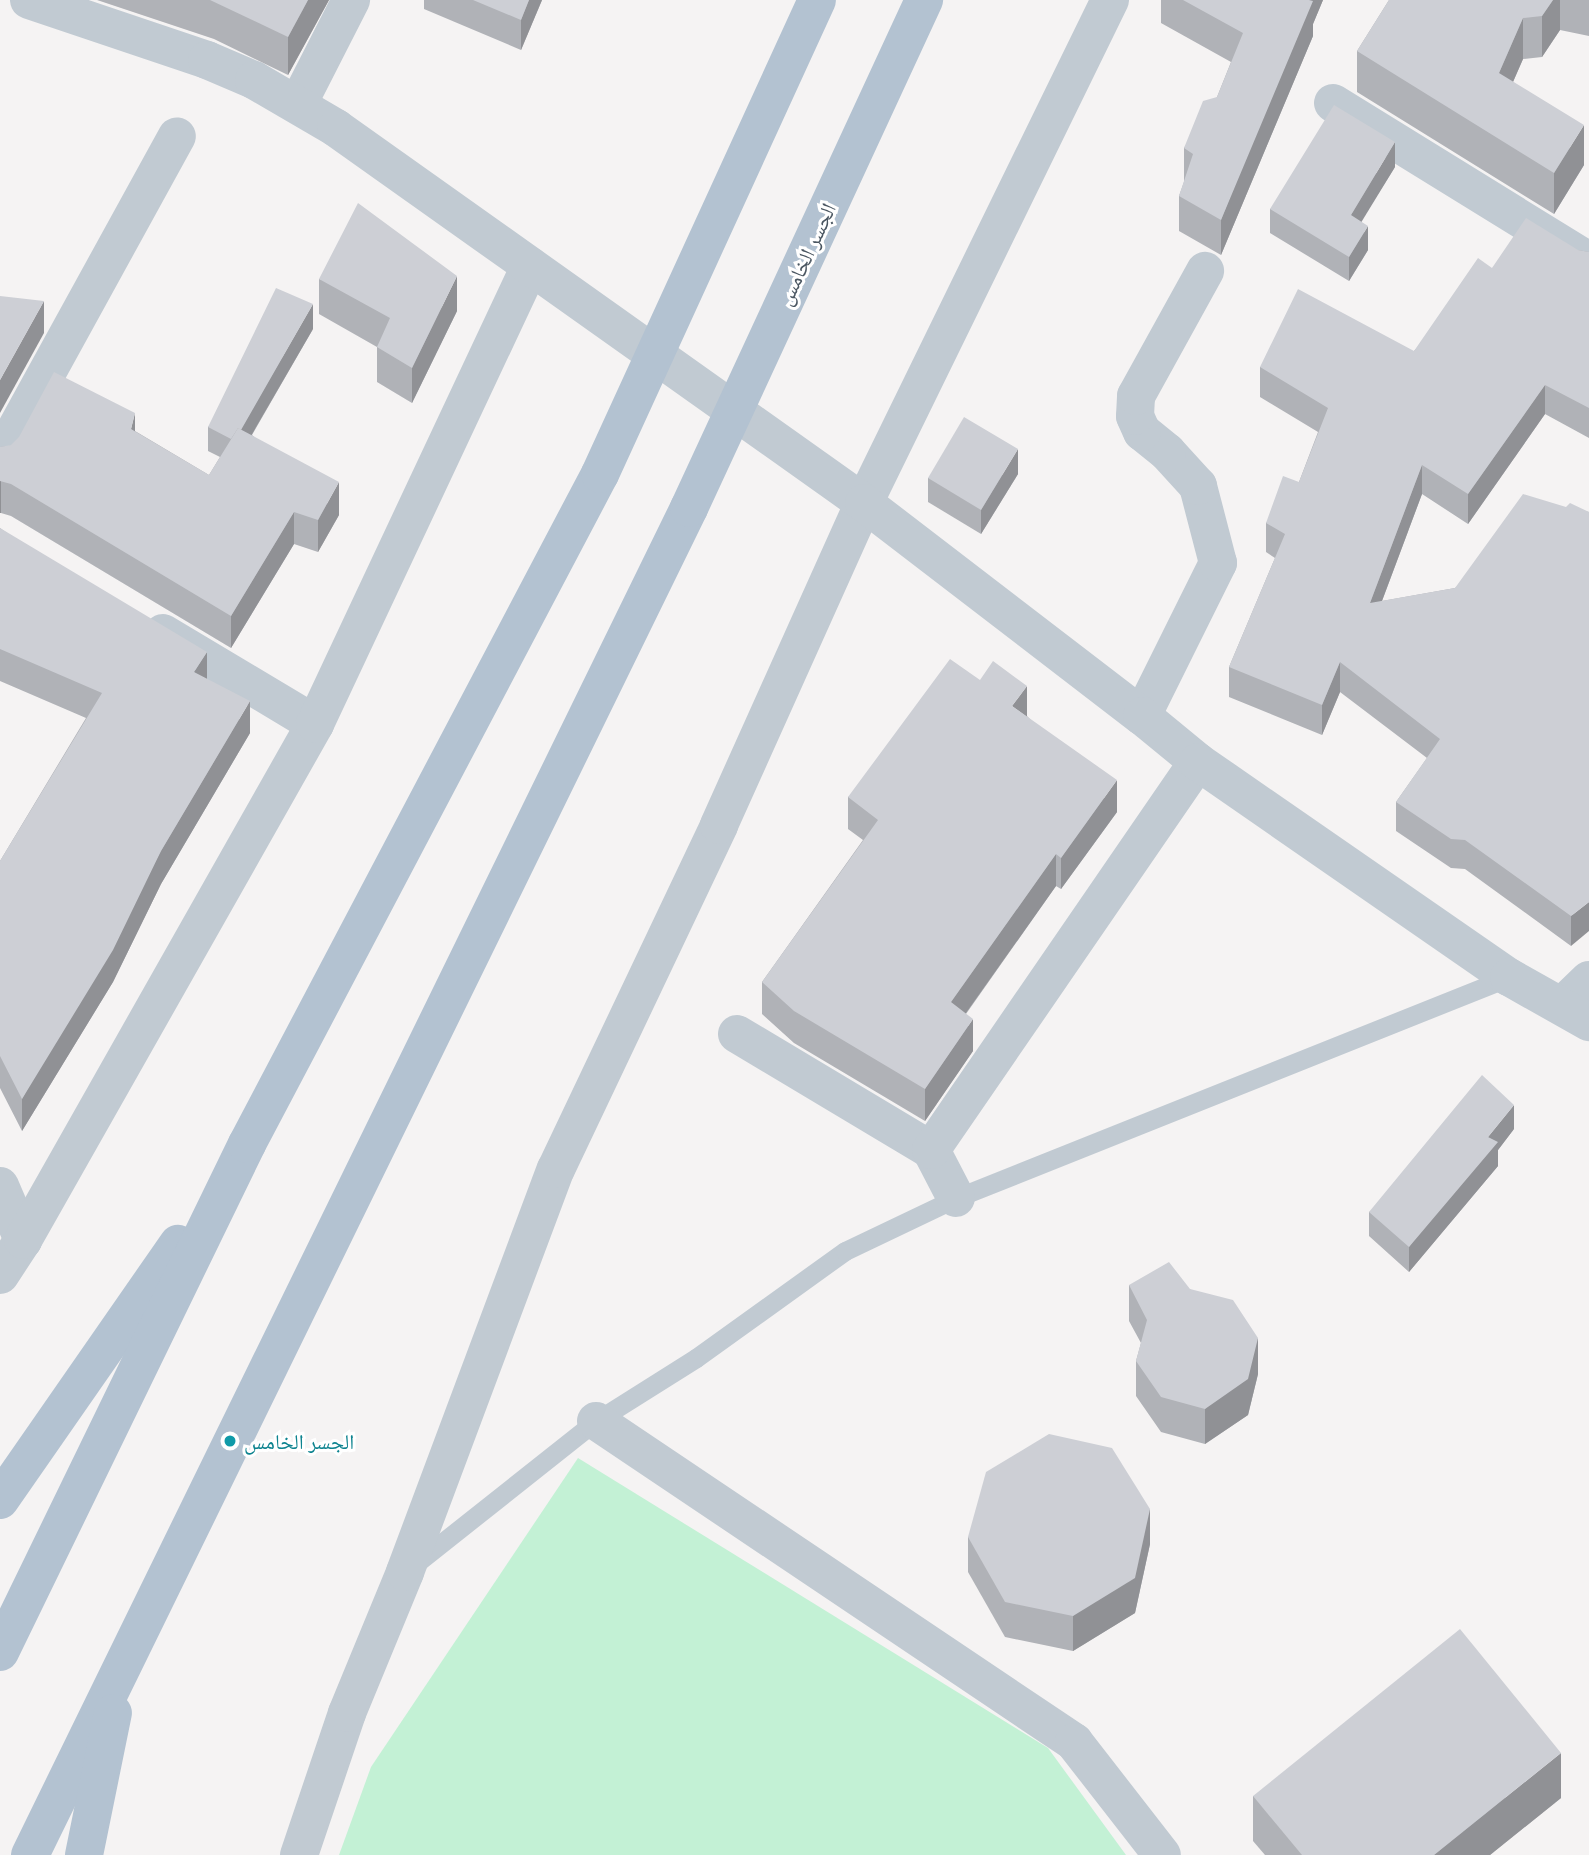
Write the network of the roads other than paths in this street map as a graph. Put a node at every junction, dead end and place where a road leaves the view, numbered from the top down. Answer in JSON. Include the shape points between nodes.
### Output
{"nodes":[{"id":1,"x":29,"y":0,"type":"edge"},
{"id":2,"x":351,"y":0,"type":"edge"},
{"id":3,"x":817,"y":0,"type":"edge"},
{"id":4,"x":924,"y":0,"type":"edge"},
{"id":5,"x":1110,"y":0,"type":"edge"},
{"id":6,"x":1333,"y":103,"type":"edge"},
{"id":7,"x":298,"y":104,"type":"junction"},
{"id":8,"x":177,"y":136,"type":"dead end"},
{"id":9,"x":1589,"y":261,"type":"edge"},
{"id":10,"x":530,"y":266,"type":"junction"},
{"id":11,"x":1205,"y":271,"type":"dead end"},
{"id":12,"x":0,"y":458,"type":"edge"},
{"id":13,"x":864,"y":503,"type":"junction"},
{"id":14,"x":128,"y":612,"type":"edge"},
{"id":15,"x":1142,"y":716,"type":"junction"},
{"id":16,"x":314,"y":724,"type":"junction"},
{"id":17,"x":1198,"y":762,"type":"junction"},
{"id":18,"x":1510,"y":977,"type":"junction"},
{"id":19,"x":1580,"y":1002,"type":"edge"},
{"id":20,"x":737,"y":1034,"type":"dead end"},
{"id":21,"x":247,"y":1144,"type":"junction"},
{"id":22,"x":931,"y":1150,"type":"junction"},
{"id":23,"x":0,"y":1186,"type":"edge"},
{"id":24,"x":956,"y":1198,"type":"junction"},
{"id":25,"x":23,"y":1240,"type":"junction"},
{"id":26,"x":0,"y":1275,"type":"edge"},
{"id":27,"x":596,"y":1421,"type":"junction"},
{"id":28,"x":0,"y":1500,"type":"edge"},
{"id":29,"x":405,"y":1572,"type":"junction"},
{"id":30,"x":0,"y":1652,"type":"edge"},
{"id":31,"x":121,"y":1665,"type":"junction"},
{"id":32,"x":30,"y":1855,"type":"edge"},
{"id":33,"x":84,"y":1855,"type":"edge"},
{"id":34,"x":299,"y":1855,"type":"edge"},
{"id":35,"x":1162,"y":1855,"type":"edge"}],
"edges":[{"from":1,"to":7,"type":"street","via":[[207,60]]},
{"from":2,"to":7,"type":"street"},
{"from":3,"to":21,"type":"main road","bridge":true,"via":[[600,474]]},
{"from":4,"to":31,"type":"main road","name":"الجسر الخامس","bridge":true,"via":[[689,508]]},
{"from":5,"to":13,"type":"street"},
{"from":6,"to":9,"type":"street"},
{"from":7,"to":10,"type":"street"},
{"from":8,"to":12,"type":"street"},
{"from":10,"to":13,"type":"street"},
{"from":10,"to":16,"type":"street"},
{"from":11,"to":15,"type":"street","via":[[1136,396],[1135,416],[1142,432],[1198,486],[1218,563]]},
{"from":13,"to":15,"type":"street"},
{"from":13,"to":29,"type":"street","via":[[719,825],[556,1169]]},
{"from":14,"to":16,"type":"street"},
{"from":15,"to":17,"type":"street"},
{"from":16,"to":25,"type":"street"},
{"from":17,"to":18,"type":"street"},
{"from":17,"to":22,"type":"street"},
{"from":18,"to":19,"type":"street"},
{"from":18,"to":24,"type":"lane"},
{"from":20,"to":22,"type":"street"},
{"from":21,"to":28,"type":"main road"},
{"from":21,"to":30,"type":"main road"},
{"from":22,"to":24,"type":"street"},
{"from":23,"to":25,"type":"street"},
{"from":24,"to":27,"type":"lane","via":[[845,1251],[696,1358]]},
{"from":25,"to":26,"type":"street"},
{"from":27,"to":29,"type":"lane"},
{"from":27,"to":35,"type":"street","via":[[1074,1742]]},
{"from":29,"to":34,"type":"street","via":[[347,1713]]},
{"from":31,"to":32,"type":"main road"},
{"from":31,"to":33,"type":"main road"}]}
